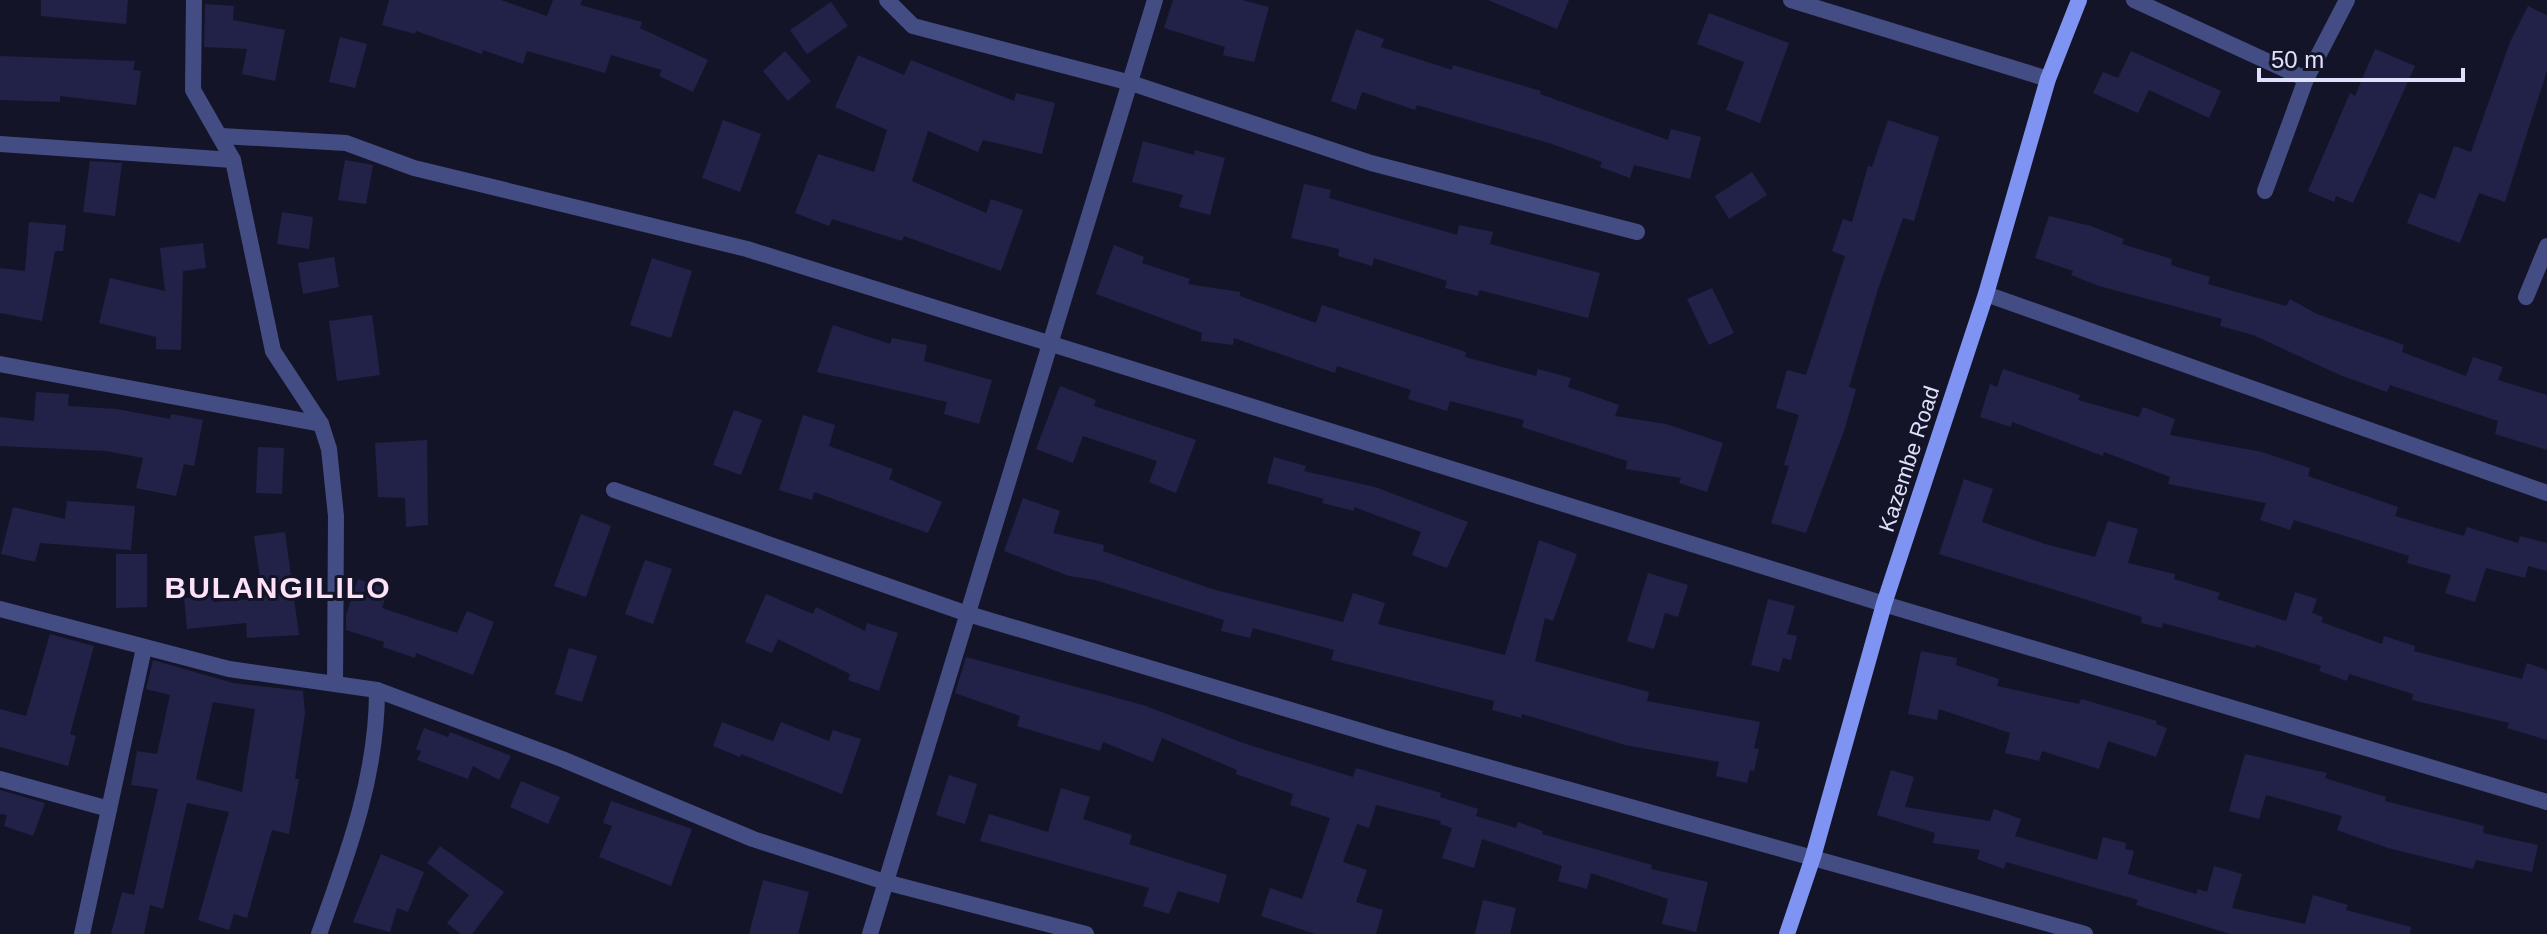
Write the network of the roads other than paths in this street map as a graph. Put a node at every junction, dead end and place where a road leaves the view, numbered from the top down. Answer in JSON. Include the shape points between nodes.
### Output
{"nodes":[{"id":1,"x":194,"y":0,"type":"edge"},
{"id":2,"x":887,"y":0,"type":"edge"},
{"id":3,"x":1155,"y":0,"type":"edge"},
{"id":4,"x":1791,"y":0,"type":"edge"},
{"id":5,"x":2079,"y":0,"type":"edge"},
{"id":6,"x":2134,"y":0,"type":"edge"},
{"id":7,"x":2347,"y":0,"type":"edge"},
{"id":8,"x":2048,"y":79,"type":"junction"},
{"id":9,"x":2306,"y":79,"type":"junction"},
{"id":10,"x":1131,"y":83,"type":"junction"},
{"id":11,"x":221,"y":136,"type":"junction"},
{"id":12,"x":0,"y":144,"type":"edge"},
{"id":13,"x":233,"y":160,"type":"junction"},
{"id":14,"x":2265,"y":191,"type":"dead end"},
{"id":15,"x":1637,"y":232,"type":"dead end"},
{"id":16,"x":2547,"y":246,"type":"edge"},
{"id":17,"x":1986,"y":294,"type":"junction"},
{"id":18,"x":2526,"y":297,"type":"dead end"},
{"id":19,"x":1052,"y":345,"type":"junction"},
{"id":20,"x":0,"y":364,"type":"edge"},
{"id":21,"x":321,"y":424,"type":"junction"},
{"id":22,"x":614,"y":490,"type":"dead end"},
{"id":23,"x":2547,"y":493,"type":"edge"},
{"id":24,"x":1884,"y":604,"type":"junction"},
{"id":25,"x":0,"y":609,"type":"edge"},
{"id":26,"x":965,"y":613,"type":"junction"},
{"id":27,"x":144,"y":648,"type":"junction"},
{"id":28,"x":335,"y":684,"type":"junction"},
{"id":29,"x":377,"y":690,"type":"junction"},
{"id":30,"x":0,"y":779,"type":"edge"},
{"id":31,"x":2547,"y":802,"type":"edge"},
{"id":32,"x":109,"y":809,"type":"junction"},
{"id":33,"x":1813,"y":857,"type":"junction"},
{"id":34,"x":885,"y":882,"type":"junction"},
{"id":35,"x":82,"y":934,"type":"edge"},
{"id":36,"x":319,"y":934,"type":"edge"},
{"id":37,"x":870,"y":934,"type":"edge"},
{"id":38,"x":1086,"y":934,"type":"edge"},
{"id":39,"x":1787,"y":934,"type":"edge"},
{"id":40,"x":2085,"y":934,"type":"edge"}],
"edges":[{"from":1,"to":11,"type":"street","via":[[193,90]]},
{"from":2,"to":10,"type":"street","via":[[913,26]]},
{"from":3,"to":10,"type":"street"},
{"from":4,"to":8,"type":"street"},
{"from":5,"to":8,"type":"main road","name":"Kazembe Road"},
{"from":6,"to":9,"type":"street"},
{"from":7,"to":9,"type":"street"},
{"from":8,"to":17,"type":"main road","name":"Kazembe Road"},
{"from":9,"to":14,"type":"street"},
{"from":10,"to":15,"type":"street","via":[[1371,163]]},
{"from":10,"to":19,"type":"street"},
{"from":11,"to":13,"type":"street"},
{"from":11,"to":19,"type":"street","via":[[368,148],[414,168],[747,249]]},
{"from":12,"to":13,"type":"street"},
{"from":13,"to":21,"type":"street","via":[[273,351]]},
{"from":16,"to":18,"type":"street"},
{"from":17,"to":23,"type":"street"},
{"from":17,"to":24,"type":"main road","name":"Kazembe Road"},
{"from":19,"to":24,"type":"street"},
{"from":19,"to":26,"type":"street"},
{"from":20,"to":21,"type":"street"},
{"from":21,"to":28,"type":"street","via":[[336,516]]},
{"from":22,"to":26,"type":"street"},
{"from":24,"to":31,"type":"street"},
{"from":24,"to":33,"type":"main road","name":"Kazembe Road"},
{"from":25,"to":27,"type":"street"},
{"from":26,"to":33,"type":"street","via":[[1391,740]]},
{"from":26,"to":34,"type":"street"},
{"from":27,"to":28,"type":"street","via":[[229,669]]},
{"from":27,"to":32,"type":"street"},
{"from":28,"to":29,"type":"street"},
{"from":29,"to":34,"type":"street","via":[[562,759],[753,839]]},
{"from":29,"to":36,"type":"street","via":[[377,728],[359,823]]},
{"from":30,"to":32,"type":"street"},
{"from":32,"to":35,"type":"street"},
{"from":33,"to":39,"type":"main road","name":"Kazembe Road"},
{"from":33,"to":40,"type":"street"},
{"from":34,"to":37,"type":"street"},
{"from":34,"to":38,"type":"street"}]}
